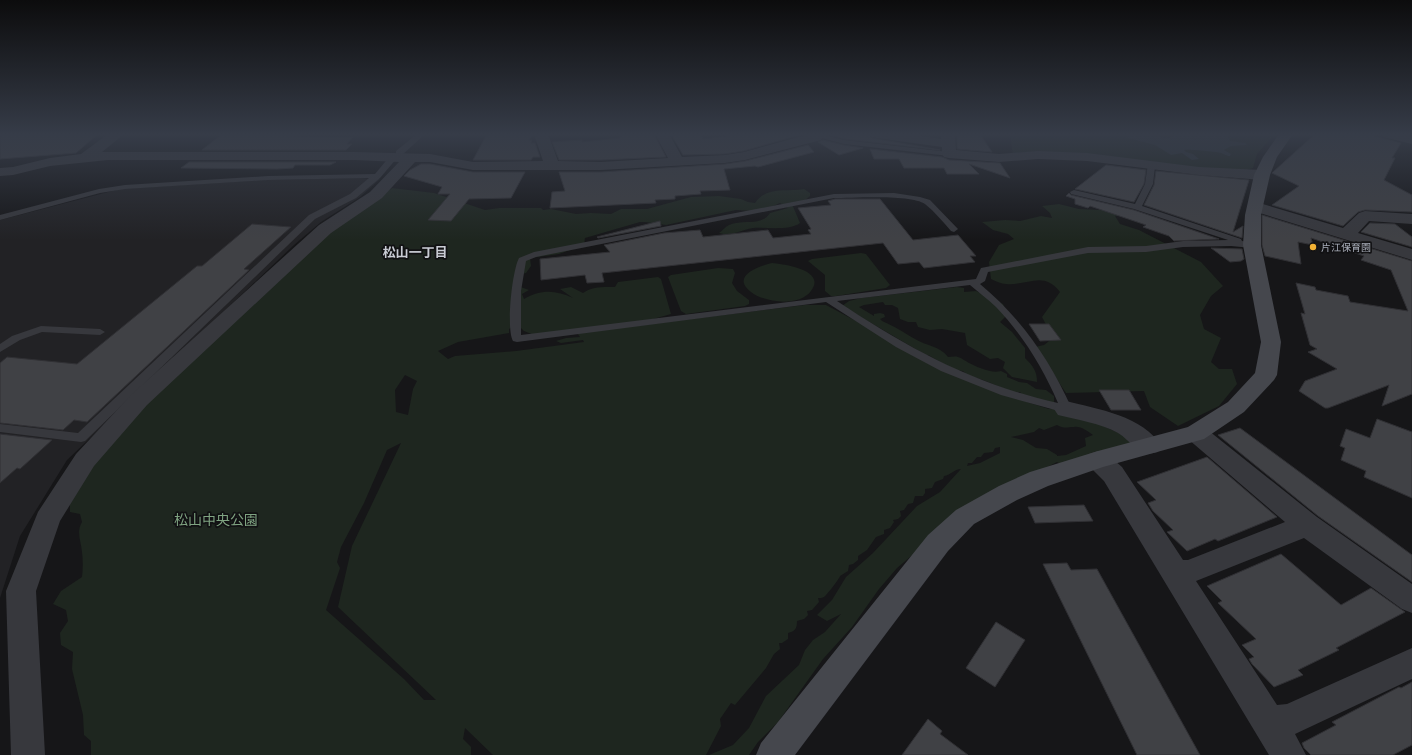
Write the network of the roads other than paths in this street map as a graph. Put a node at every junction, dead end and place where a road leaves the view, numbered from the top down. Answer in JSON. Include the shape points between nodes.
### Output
{"nodes":[{"id":1,"x":20,"y":169,"type":"edge"},
{"id":2,"x":385,"y":169,"type":"edge"},
{"id":3,"x":393,"y":169,"type":"edge"},
{"id":4,"x":1150,"y":169,"type":"edge"},
{"id":5,"x":1182,"y":169,"type":"edge"},
{"id":6,"x":1264,"y":169,"type":"edge"},
{"id":7,"x":4,"y":173,"type":"edge"},
{"id":8,"x":1262,"y":175,"type":"junction"},
{"id":9,"x":377,"y":176,"type":"junction"},
{"id":10,"x":1074,"y":192,"type":"dead end"},
{"id":11,"x":1137,"y":206,"type":"junction"},
{"id":12,"x":1256,"y":206,"type":"junction"},
{"id":13,"x":0,"y":218,"type":"edge"},
{"id":14,"x":1412,"y":219,"type":"edge"},
{"id":15,"x":954,"y":229,"type":"dead end"},
{"id":16,"x":1346,"y":235,"type":"junction"},
{"id":17,"x":1252,"y":245,"type":"junction"},
{"id":18,"x":1412,"y":255,"type":"edge"},
{"id":19,"x":972,"y":282,"type":"junction"},
{"id":20,"x":827,"y":300,"type":"junction"},
{"id":21,"x":100,"y":332,"type":"dead end"},
{"id":22,"x":0,"y":349,"type":"edge"},
{"id":23,"x":1066,"y":409,"type":"junction"},
{"id":24,"x":0,"y":428,"type":"edge"},
{"id":25,"x":1196,"y":434,"type":"junction"},
{"id":26,"x":1149,"y":446,"type":"junction"},
{"id":27,"x":1098,"y":460,"type":"junction"},
{"id":28,"x":1307,"y":525,"type":"junction"},
{"id":29,"x":1175,"y":572,"type":"junction"},
{"id":30,"x":1412,"y":600,"type":"edge"},
{"id":31,"x":1412,"y":663,"type":"edge"},
{"id":32,"x":1269,"y":722,"type":"junction"},
{"id":33,"x":28,"y":755,"type":"edge"},
{"id":34,"x":773,"y":755,"type":"edge"},
{"id":35,"x":1289,"y":755,"type":"edge"}],
"edges":[{"from":1,"to":7,"type":"street"},
{"from":2,"to":9,"type":"lane"},
{"from":3,"to":33,"type":"street","via":[[376,195],[324,229],[151,389],[85,460],[47,519],[21,591]]},
{"from":4,"to":11,"type":"lane","via":[[1148,184]]},
{"from":5,"to":8,"type":"street"},
{"from":6,"to":8,"type":"street"},
{"from":8,"to":12,"type":"street"},
{"from":9,"to":13,"type":"lane","via":[[268,178],[125,187],[99,191]]},
{"from":9,"to":24,"type":"lane","via":[[353,196],[312,217],[81,438]]},
{"from":10,"to":11,"type":"lane"},
{"from":11,"to":17,"type":"lane"},
{"from":12,"to":16,"type":"street"},
{"from":12,"to":17,"type":"street","via":[[1253,215]]},
{"from":14,"to":16,"type":"street","via":[[1365,216]]},
{"from":15,"to":20,"type":"lane","via":[[928,203],[917,197],[834,196],[534,255],[522,260],[516,291],[515,334],[517,339]]},
{"from":16,"to":18,"type":"street"},
{"from":17,"to":19,"type":"lane","via":[[1183,244],[1146,249],[1088,250],[984,270],[980,282]]},
{"from":17,"to":25,"type":"street","via":[[1271,342],[1266,374],[1236,407]]},
{"from":19,"to":20,"type":"lane"},
{"from":19,"to":23,"type":"lane","via":[[1000,306],[1023,333],[1058,389]]},
{"from":20,"to":23,"type":"lane","via":[[881,334],[945,368],[1028,401]]},
{"from":21,"to":22,"type":"lane","via":[[41,329],[16,338]]},
{"from":23,"to":26,"type":"street","via":[[1108,419],[1127,428]]},
{"from":25,"to":26,"type":"street"},
{"from":25,"to":28,"type":"street"},
{"from":26,"to":27,"type":"street"},
{"from":27,"to":29,"type":"street","via":[[1113,474]]},
{"from":27,"to":34,"type":"street","via":[[1039,479],[965,517],[938,543]]},
{"from":28,"to":29,"type":"street","via":[[1189,572]]},
{"from":28,"to":30,"type":"street"},
{"from":29,"to":32,"type":"street"},
{"from":31,"to":32,"type":"street","via":[[1288,720]]},
{"from":32,"to":35,"type":"street"}]}
